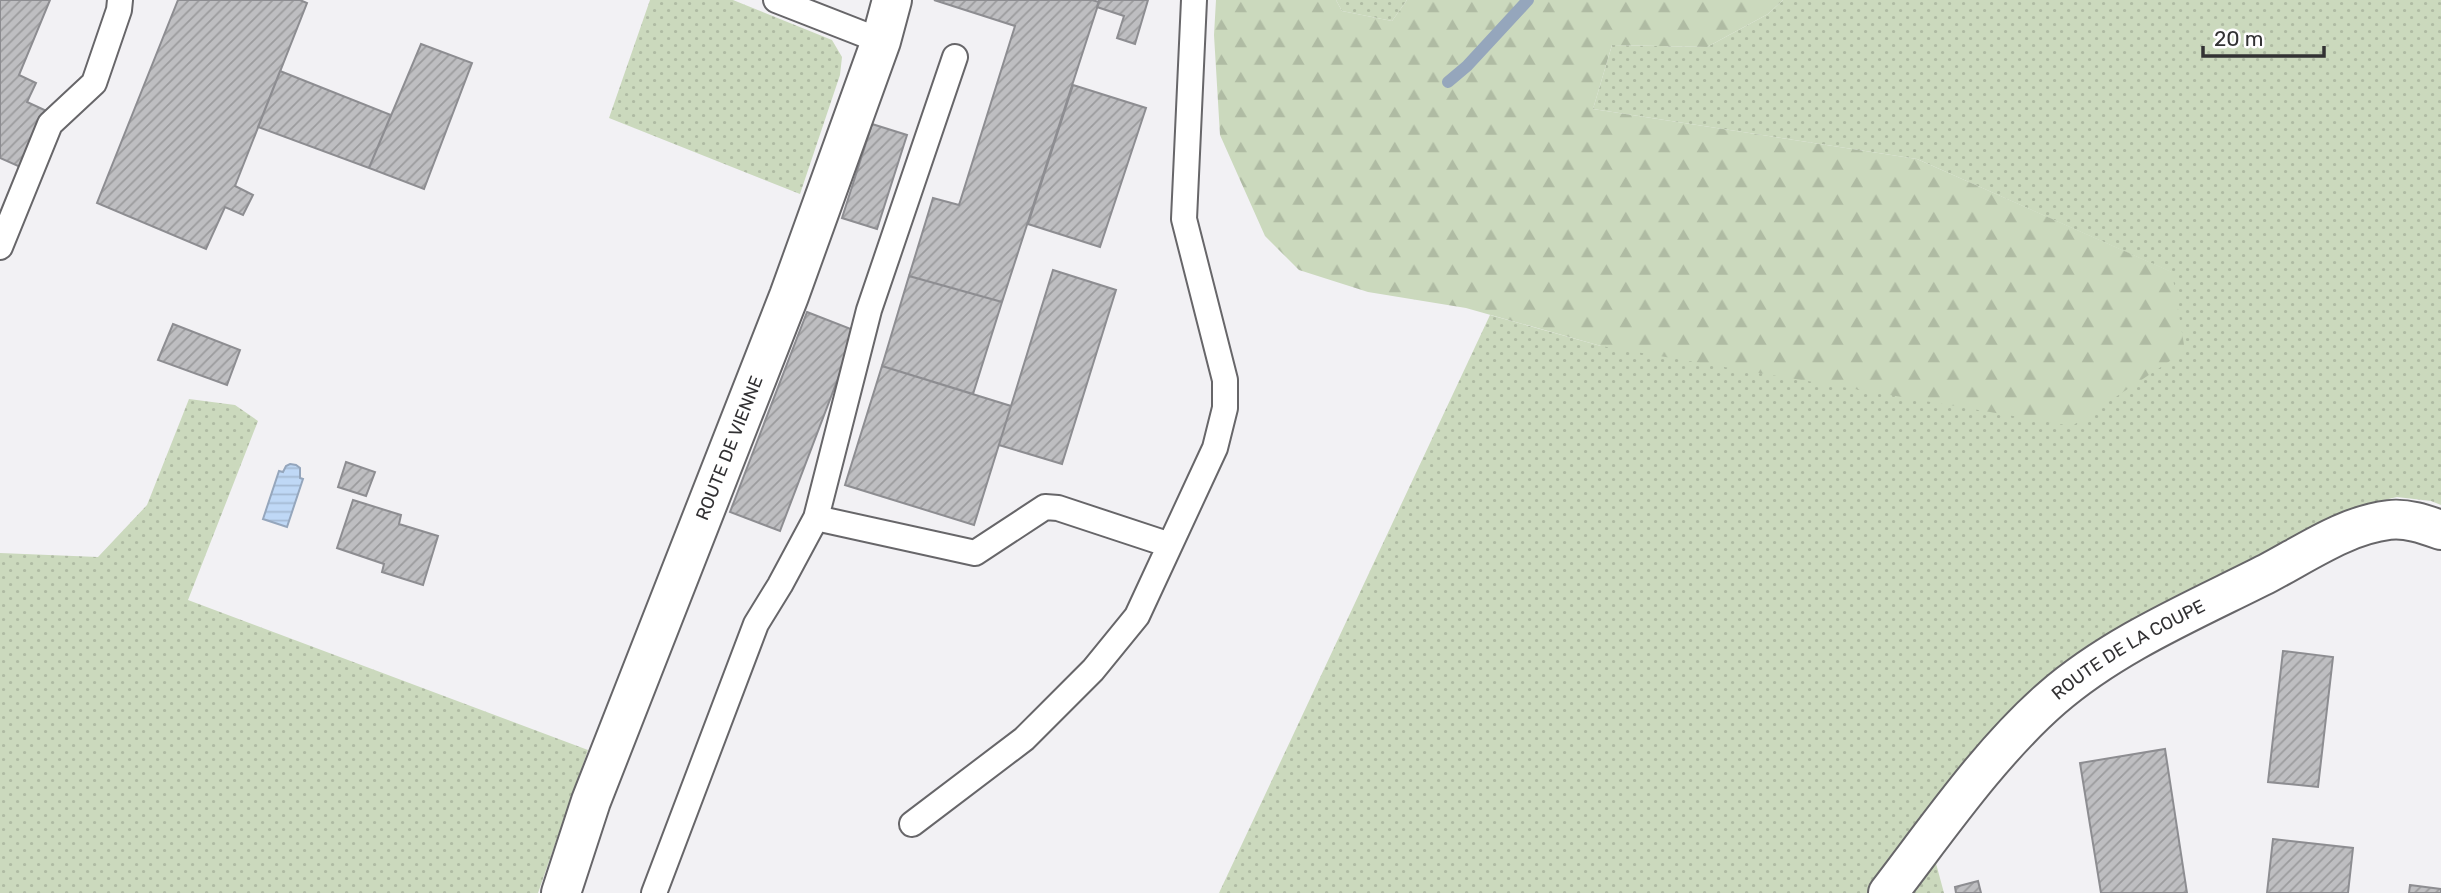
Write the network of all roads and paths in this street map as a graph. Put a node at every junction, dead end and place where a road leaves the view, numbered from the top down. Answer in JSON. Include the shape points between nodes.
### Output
{"nodes":[{"id":1,"x":120,"y":0,"type":"edge"},
{"id":2,"x":776,"y":0,"type":"edge"},
{"id":3,"x":892,"y":0,"type":"edge"},
{"id":4,"x":1194,"y":0,"type":"edge"},
{"id":5,"x":881,"y":41,"type":"junction"},
{"id":6,"x":955,"y":57,"type":"dead end"},
{"id":7,"x":0,"y":247,"type":"edge"},
{"id":8,"x":817,"y":518,"type":"junction"},
{"id":9,"x":2441,"y":530,"type":"edge"},
{"id":10,"x":1170,"y":545,"type":"junction"},
{"id":11,"x":912,"y":824,"type":"dead end"},
{"id":12,"x":561,"y":893,"type":"edge"},
{"id":13,"x":654,"y":893,"type":"edge"},
{"id":14,"x":1888,"y":893,"type":"edge"}],
"edges":[{"from":1,"to":7,"type":"lane","via":[[94,83],[50,124]]},
{"from":2,"to":5,"type":"lane"},
{"from":3,"to":5,"type":"street","name":"ROUTE DE VIENNE"},
{"from":4,"to":10,"type":"lane","via":[[1184,219],[1225,380],[1225,408],[1215,448]]},
{"from":5,"to":12,"type":"street","name":"ROUTE DE VIENNE","via":[[789,296],[591,802]]},
{"from":6,"to":8,"type":"lane","via":[[869,310]]},
{"from":8,"to":10,"type":"lane","via":[[975,553],[1045,507]]},
{"from":8,"to":13,"type":"lane","via":[[756,624]]},
{"from":9,"to":14,"type":"street","name":"ROUTE DE LA COUPE","via":[[2390,520],[2354,529],[2155,631],[2080,675],[2007,745]]},
{"from":10,"to":11,"type":"lane","via":[[1137,616],[1093,670],[1024,740]]}]}
